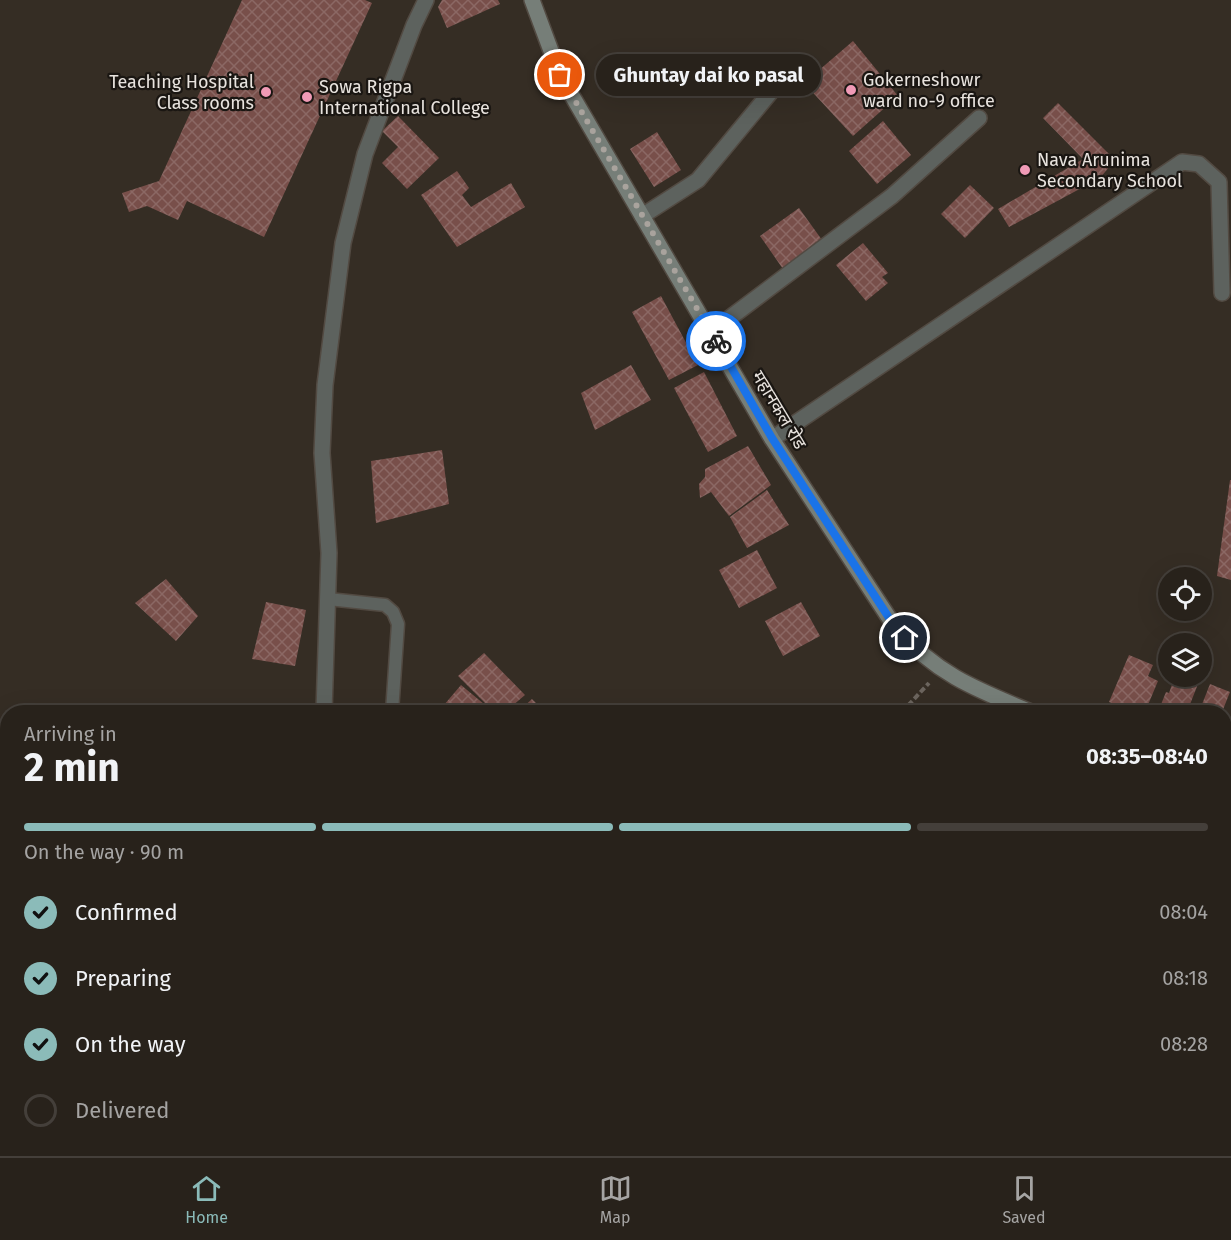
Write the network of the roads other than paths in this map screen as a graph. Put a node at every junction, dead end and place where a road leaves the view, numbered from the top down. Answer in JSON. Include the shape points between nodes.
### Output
{"nodes":[{"id":1,"x":426,"y":0,"type":"edge"},
{"id":2,"x":532,"y":0,"type":"edge"},
{"id":3,"x":800,"y":65,"type":"dead end"},
{"id":4,"x":979,"y":118,"type":"dead end"},
{"id":5,"x":642,"y":216,"type":"junction"},
{"id":6,"x":1222,"y":293,"type":"dead end"},
{"id":7,"x":711,"y":332,"type":"junction"},
{"id":8,"x":772,"y":438,"type":"junction"},
{"id":9,"x":328,"y":599,"type":"junction"},
{"id":10,"x":324,"y":705,"type":"edge"},
{"id":11,"x":393,"y":705,"type":"edge"},
{"id":12,"x":1014,"y":705,"type":"edge"}],
"edges":[{"from":1,"to":9,"type":"street","via":[[365,154],[343,243],[328,361],[322,453]]},
{"from":2,"to":5,"type":"main road","name":"महानकल रोड","via":[[560,75]]},
{"from":3,"to":5,"type":"street","via":[[779,82],[698,180]]},
{"from":4,"to":7,"type":"street","via":[[892,196]]},
{"from":5,"to":7,"type":"main road","name":"महानकल रोड"},
{"from":6,"to":8,"type":"street","via":[[1219,182],[1199,164],[1182,162]]},
{"from":7,"to":8,"type":"main road","name":"महानकल रोड"},
{"from":8,"to":12,"type":"main road","name":"महानकल रोड","via":[[895,627],[915,650],[968,686]]},
{"from":9,"to":10,"type":"street"},
{"from":9,"to":11,"type":"lane","via":[[385,605],[393,612],[398,624]]}]}
